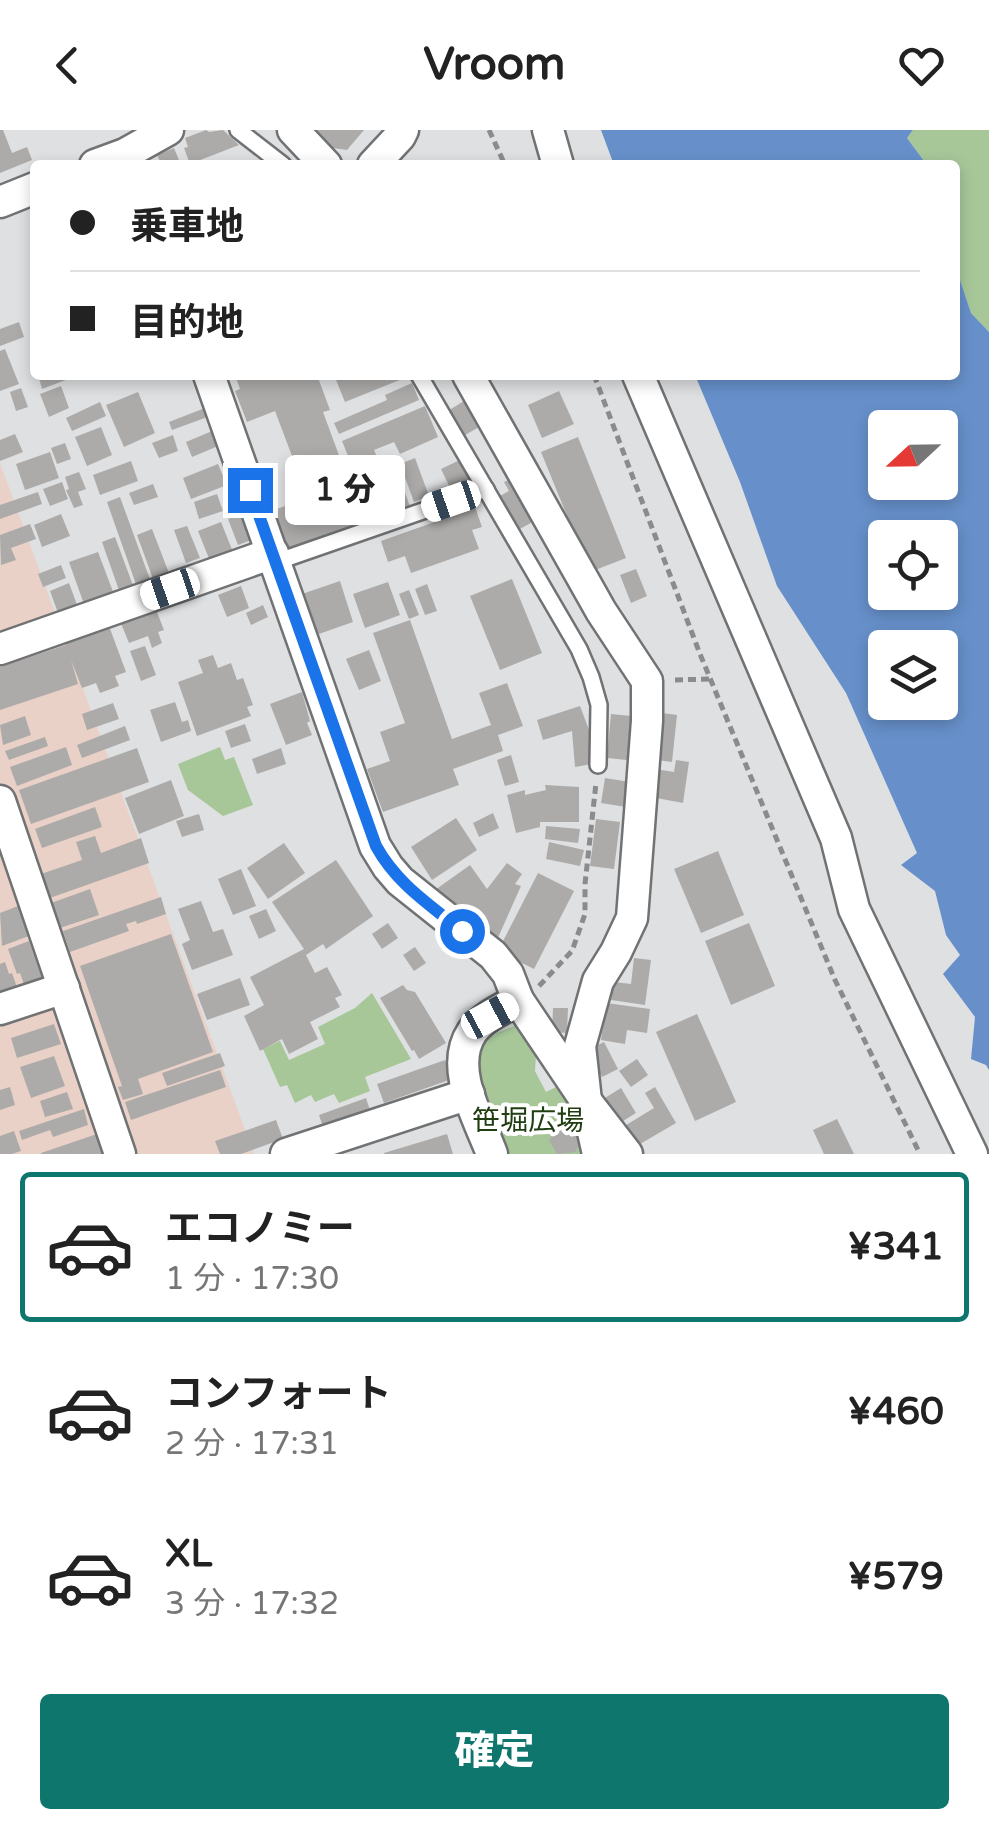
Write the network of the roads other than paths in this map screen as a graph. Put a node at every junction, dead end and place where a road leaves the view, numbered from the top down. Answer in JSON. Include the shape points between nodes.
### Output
{"nodes":[{"id":1,"x":168,"y":130,"type":"edge"},
{"id":2,"x":238,"y":130,"type":"edge"},
{"id":3,"x":293,"y":130,"type":"edge"},
{"id":4,"x":403,"y":130,"type":"edge"},
{"id":5,"x":548,"y":130,"type":"edge"},
{"id":6,"x":124,"y":150,"type":"edge"},
{"id":7,"x":277,"y":160,"type":"edge"},
{"id":8,"x":321,"y":160,"type":"edge"},
{"id":9,"x":377,"y":160,"type":"edge"},
{"id":10,"x":557,"y":160,"type":"edge"},
{"id":11,"x":30,"y":190,"type":"edge"},
{"id":12,"x":0,"y":202,"type":"edge"},
{"id":13,"x":211,"y":380,"type":"edge"},
{"id":14,"x":422,"y":380,"type":"edge"},
{"id":15,"x":471,"y":380,"type":"edge"},
{"id":16,"x":640,"y":380,"type":"edge"},
{"id":17,"x":486,"y":489,"type":"junction"},
{"id":18,"x":274,"y":557,"type":"junction"},
{"id":19,"x":0,"y":649,"type":"edge"},
{"id":20,"x":598,"y":765,"type":"road end"},
{"id":21,"x":0,"y":800,"type":"edge"},
{"id":22,"x":64,"y":988,"type":"junction"},
{"id":23,"x":518,"y":1000,"type":"junction"},
{"id":24,"x":0,"y":1009,"type":"edge"},
{"id":25,"x":470,"y":1094,"type":"junction"},
{"id":26,"x":586,"y":1101,"type":"junction"},
{"id":27,"x":120,"y":1154,"type":"edge"},
{"id":28,"x":286,"y":1154,"type":"edge"},
{"id":29,"x":492,"y":1154,"type":"edge"},
{"id":30,"x":598,"y":1154,"type":"edge"},
{"id":31,"x":628,"y":1154,"type":"edge"},
{"id":32,"x":972,"y":1154,"type":"edge"}],
"edges":[{"from":1,"to":6,"type":"street"},
{"from":2,"to":7,"type":"lane"},
{"from":3,"to":8,"type":"street"},
{"from":4,"to":9,"type":"street"},
{"from":5,"to":10,"type":"street"},
{"from":11,"to":12,"type":"street"},
{"from":13,"to":18,"type":"street"},
{"from":14,"to":17,"type":"lane"},
{"from":15,"to":26,"type":"street","via":[[647,681],[632,918],[598,981],[580,1046]]},
{"from":16,"to":32,"type":"street","via":[[836,838],[854,909]]},
{"from":17,"to":18,"type":"lane"},
{"from":17,"to":20,"type":"lane","via":[[592,677],[599,705]]},
{"from":18,"to":19,"type":"street"},
{"from":18,"to":23,"type":"street","via":[[376,846],[400,882],[493,955]]},
{"from":21,"to":22,"type":"street"},
{"from":22,"to":24,"type":"street"},
{"from":22,"to":27,"type":"street"},
{"from":23,"to":25,"type":"street","via":[[473,1032],[462,1069]]},
{"from":23,"to":26,"type":"street"},
{"from":25,"to":28,"type":"street"},
{"from":25,"to":29,"type":"street"},
{"from":26,"to":30,"type":"street"},
{"from":26,"to":31,"type":"street"}]}
